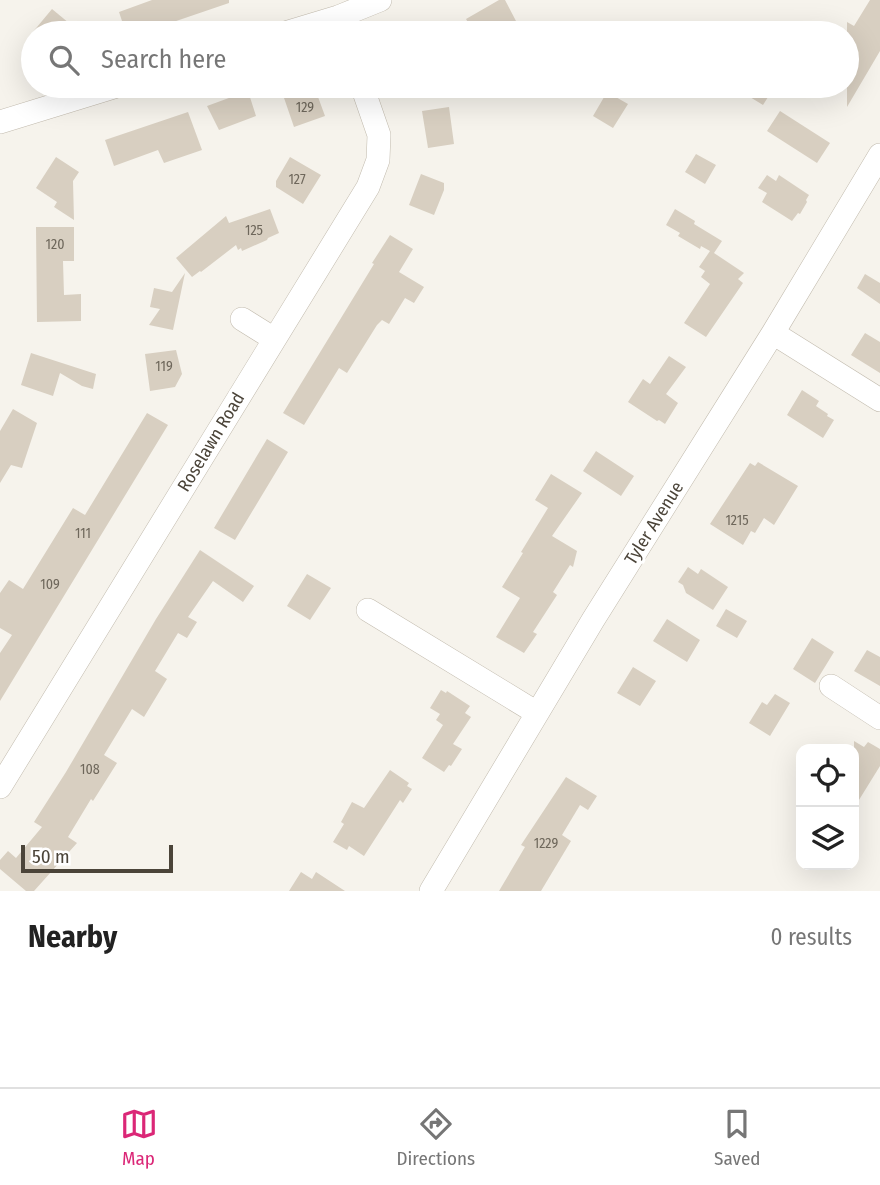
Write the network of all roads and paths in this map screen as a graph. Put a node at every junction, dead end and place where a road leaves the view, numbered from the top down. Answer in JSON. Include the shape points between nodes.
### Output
{"nodes":[{"id":1,"x":380,"y":0,"type":"edge"},
{"id":2,"x":347,"y":21,"type":"edge"},
{"id":3,"x":78,"y":98,"type":"edge"},
{"id":4,"x":366,"y":98,"type":"edge"},
{"id":5,"x":0,"y":122,"type":"edge"},
{"id":6,"x":880,"y":155,"type":"edge"},
{"id":7,"x":242,"y":319,"type":"dead end"},
{"id":8,"x":773,"y":333,"type":"junction"},
{"id":9,"x":274,"y":339,"type":"junction"},
{"id":10,"x":880,"y":400,"type":"edge"},
{"id":11,"x":368,"y":610,"type":"dead end"},
{"id":12,"x":831,"y":686,"type":"dead end"},
{"id":13,"x":537,"y":713,"type":"junction"},
{"id":14,"x":880,"y":718,"type":"edge"},
{"id":15,"x":0,"y":787,"type":"edge"},
{"id":16,"x":430,"y":891,"type":"edge"}],
"edges":[{"from":1,"to":2,"type":"street"},
{"from":3,"to":5,"type":"street"},
{"from":4,"to":9,"type":"street","name":"Roselawn Road","via":[[379,135],[378,160],[368,187]]},
{"from":6,"to":8,"type":"street","name":"Tyler Avenue"},
{"from":7,"to":9,"type":"street"},
{"from":8,"to":10,"type":"street"},
{"from":8,"to":13,"type":"street","name":"Tyler Avenue"},
{"from":9,"to":15,"type":"street","name":"Roselawn Road"},
{"from":11,"to":13,"type":"street"},
{"from":12,"to":14,"type":"street"},
{"from":13,"to":16,"type":"street","name":"Tyler Avenue"}]}
